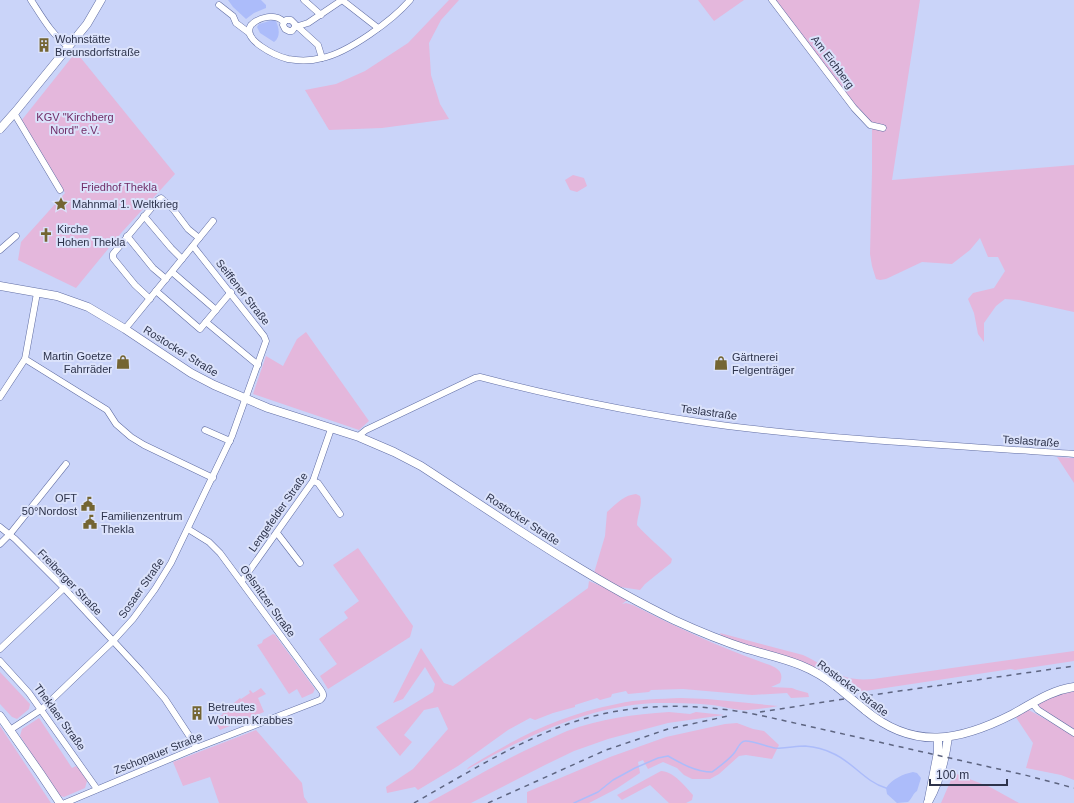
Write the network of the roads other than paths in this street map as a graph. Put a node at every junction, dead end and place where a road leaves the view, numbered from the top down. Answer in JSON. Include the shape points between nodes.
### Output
{"nodes":[{"id":1,"x":31,"y":0,"type":"edge"},
{"id":2,"x":100,"y":0,"type":"edge"},
{"id":3,"x":304,"y":0,"type":"edge"},
{"id":4,"x":410,"y":0,"type":"edge"},
{"id":5,"x":772,"y":0,"type":"edge"},
{"id":6,"x":219,"y":5,"type":"dead end"},
{"id":7,"x":321,"y":15,"type":"junction"},
{"id":8,"x":296,"y":26,"type":"junction"},
{"id":9,"x":378,"y":28,"type":"junction"},
{"id":10,"x":248,"y":32,"type":"junction"},
{"id":11,"x":69,"y":47,"type":"junction"},
{"id":12,"x":322,"y":58,"type":"junction"},
{"id":13,"x":14,"y":113,"type":"junction"},
{"id":14,"x":1,"y":126,"type":"edge"},
{"id":15,"x":883,"y":128,"type":"dead end"},
{"id":16,"x":60,"y":190,"type":"dead end"},
{"id":17,"x":144,"y":216,"type":"junction"},
{"id":18,"x":213,"y":221,"type":"dead end"},
{"id":19,"x":16,"y":236,"type":"dead end"},
{"id":20,"x":128,"y":236,"type":"junction"},
{"id":21,"x":199,"y":238,"type":"junction"},
{"id":22,"x":193,"y":246,"type":"junction"},
{"id":23,"x":0,"y":250,"type":"edge"},
{"id":24,"x":182,"y":259,"type":"junction"},
{"id":25,"x":172,"y":272,"type":"junction"},
{"id":26,"x":166,"y":279,"type":"junction"},
{"id":27,"x":0,"y":286,"type":"edge"},
{"id":28,"x":156,"y":291,"type":"junction"},
{"id":29,"x":231,"y":292,"type":"junction"},
{"id":30,"x":37,"y":293,"type":"junction"},
{"id":31,"x":150,"y":299,"type":"junction"},
{"id":32,"x":216,"y":310,"type":"junction"},
{"id":33,"x":206,"y":322,"type":"junction"},
{"id":34,"x":125,"y":329,"type":"junction"},
{"id":35,"x":24,"y":359,"type":"junction"},
{"id":36,"x":258,"y":365,"type":"junction"},
{"id":37,"x":0,"y":397,"type":"edge"},
{"id":38,"x":246,"y":400,"type":"junction"},
{"id":39,"x":330,"y":429,"type":"junction"},
{"id":40,"x":205,"y":430,"type":"dead end"},
{"id":41,"x":360,"y":437,"type":"junction"},
{"id":42,"x":230,"y":441,"type":"junction"},
{"id":43,"x":1074,"y":454,"type":"edge"},
{"id":44,"x":66,"y":464,"type":"dead end"},
{"id":45,"x":212,"y":478,"type":"junction"},
{"id":46,"x":313,"y":481,"type":"junction"},
{"id":47,"x":340,"y":514,"type":"dead end"},
{"id":48,"x":0,"y":527,"type":"edge"},
{"id":49,"x":188,"y":529,"type":"junction"},
{"id":50,"x":277,"y":533,"type":"junction"},
{"id":51,"x":10,"y":534,"type":"junction"},
{"id":52,"x":0,"y":544,"type":"edge"},
{"id":53,"x":300,"y":563,"type":"dead end"},
{"id":54,"x":242,"y":581,"type":"junction"},
{"id":55,"x":64,"y":588,"type":"junction"},
{"id":56,"x":113,"y":641,"type":"junction"},
{"id":57,"x":0,"y":649,"type":"edge"},
{"id":58,"x":0,"y":661,"type":"edge"},
{"id":59,"x":1074,"y":687,"type":"edge"},
{"id":60,"x":324,"y":694,"type":"joint"},
{"id":61,"x":1032,"y":703,"type":"junction"},
{"id":62,"x":42,"y":709,"type":"junction"},
{"id":63,"x":0,"y":716,"type":"edge"},
{"id":64,"x":10,"y":730,"type":"junction"},
{"id":65,"x":1074,"y":733,"type":"edge"},
{"id":66,"x":948,"y":737,"type":"junction"},
{"id":67,"x":938,"y":738,"type":"junction"},
{"id":68,"x":196,"y":748,"type":"junction"},
{"id":69,"x":97,"y":789,"type":"junction"},
{"id":70,"x":928,"y":802,"type":"edge"},
{"id":71,"x":60,"y":803,"type":"edge"},
{"id":72,"x":65,"y":803,"type":"edge"}],
"edges":[{"from":1,"to":11,"type":"street","via":[[59,39]]},
{"from":2,"to":11,"type":"main road","via":[[90,20]]},
{"from":3,"to":7,"type":"street"},
{"from":4,"to":9,"type":"street"},
{"from":5,"to":15,"type":"street","name":"Am Eichberg","via":[[854,108],[870,125]]},
{"from":6,"to":10,"type":"street"},
{"from":7,"to":8,"type":"street","via":[[308,23]]},
{"from":7,"to":9,"type":"street","via":[[342,0]]},
{"from":8,"to":10,"type":"street","via":[[291,20],[284,22],[271,16],[250,25]]},
{"from":8,"to":12,"type":"street","via":[[318,45]]},
{"from":9,"to":12,"type":"street","via":[[349,47]]},
{"from":10,"to":12,"type":"street","via":[[256,43],[278,56],[302,61]]},
{"from":11,"to":13,"type":"main road"},
{"from":13,"to":14,"type":"main road"},
{"from":13,"to":16,"type":"street"},
{"from":17,"to":20,"type":"street"},
{"from":17,"to":21,"type":"street","via":[[158,200],[162,199]]},
{"from":17,"to":24,"type":"street"},
{"from":18,"to":21,"type":"street"},
{"from":19,"to":23,"type":"street"},
{"from":20,"to":26,"type":"street","via":[[152,268]]},
{"from":20,"to":31,"type":"street","via":[[113,254],[113,258],[134,285]]},
{"from":21,"to":22,"type":"street"},
{"from":22,"to":24,"type":"street"},
{"from":22,"to":29,"type":"street","name":"Seiffener Straße"},
{"from":24,"to":25,"type":"street"},
{"from":25,"to":26,"type":"street"},
{"from":25,"to":32,"type":"street"},
{"from":26,"to":28,"type":"street"},
{"from":27,"to":30,"type":"main road","name":"Rostocker Straße"},
{"from":28,"to":31,"type":"street"},
{"from":28,"to":33,"type":"street","via":[[200,329]]},
{"from":29,"to":32,"type":"street"},
{"from":29,"to":36,"type":"street","name":"Seiffener Straße","via":[[266,341]]},
{"from":30,"to":34,"type":"main road","name":"Rostocker Straße","via":[[57,296],[88,307]]},
{"from":30,"to":35,"type":"street"},
{"from":31,"to":34,"type":"street"},
{"from":32,"to":33,"type":"street"},
{"from":33,"to":36,"type":"street"},
{"from":34,"to":38,"type":"main road","name":"Rostocker Straße","via":[[191,373]]},
{"from":35,"to":37,"type":"street"},
{"from":35,"to":45,"type":"street","via":[[107,410],[116,424],[131,437]]},
{"from":36,"to":38,"type":"street","name":"Seiffener Straße"},
{"from":38,"to":39,"type":"main road","name":"Rostocker Straße"},
{"from":38,"to":42,"type":"street","name":"Sosaer Straße"},
{"from":39,"to":41,"type":"main road","name":"Rostocker Straße"},
{"from":39,"to":46,"type":"street","name":"Lengefelder Straße"},
{"from":40,"to":42,"type":"street"},
{"from":41,"to":43,"type":"street","name":"Teslastraße","via":[[366,430],[480,377],[614,407],[729,426]]},
{"from":41,"to":67,"type":"main road","name":"Rostocker Straße","bridge":true,"via":[[421,466],[581,570],[630,598],[728,642],[799,664],[825,678],[888,727],[900,732]]},
{"from":42,"to":45,"type":"street","name":"Sosaer Straße"},
{"from":44,"to":51,"type":"street"},
{"from":45,"to":49,"type":"street","name":"Sosaer Straße"},
{"from":46,"to":47,"type":"street","via":[[318,483]]},
{"from":46,"to":50,"type":"street","name":"Lengefelder Straße"},
{"from":48,"to":51,"type":"street","name":"Freiberger Straße"},
{"from":49,"to":54,"type":"street","name":"Oelsnitzer Straße","via":[[214,546]]},
{"from":49,"to":56,"type":"street","name":"Sosaer Straße","via":[[155,589]]},
{"from":50,"to":53,"type":"street"},
{"from":50,"to":54,"type":"street","name":"Lengefelder Straße"},
{"from":51,"to":52,"type":"street"},
{"from":51,"to":55,"type":"street","name":"Freiberger Straße"},
{"from":54,"to":60,"type":"street","name":"Oelsnitzer Straße"},
{"from":55,"to":56,"type":"street","name":"Freiberger Straße"},
{"from":55,"to":57,"type":"street"},
{"from":56,"to":62,"type":"street","name":"Sosaer Straße"},
{"from":56,"to":68,"type":"street","name":"Freiberger Straße","via":[[164,698]]},
{"from":58,"to":62,"type":"street","name":"Theklaer Straße"},
{"from":59,"to":61,"type":"main road","name":"Rostocker Straße","via":[[1059,689]]},
{"from":60,"to":68,"type":"street","name":"Zschopauer Straße","via":[[320,700]]},
{"from":61,"to":65,"type":"street","via":[[1038,710]]},
{"from":61,"to":66,"type":"main road","name":"Rostocker Straße","via":[[978,730]]},
{"from":62,"to":64,"type":"street","name":"Sosaer Straße"},
{"from":62,"to":69,"type":"street","name":"Theklaer Straße"},
{"from":63,"to":64,"type":"main road"},
{"from":64,"to":71,"type":"main road"},
{"from":66,"to":67,"type":"main road","name":"Rostocker Straße"},
{"from":66,"to":70,"type":"main road","via":[[944,767]]},
{"from":67,"to":70,"type":"main road","via":[[938,752]]},
{"from":68,"to":69,"type":"street","name":"Zschopauer Straße"},
{"from":69,"to":72,"type":"street","name":"Zschopauer Straße"}]}
